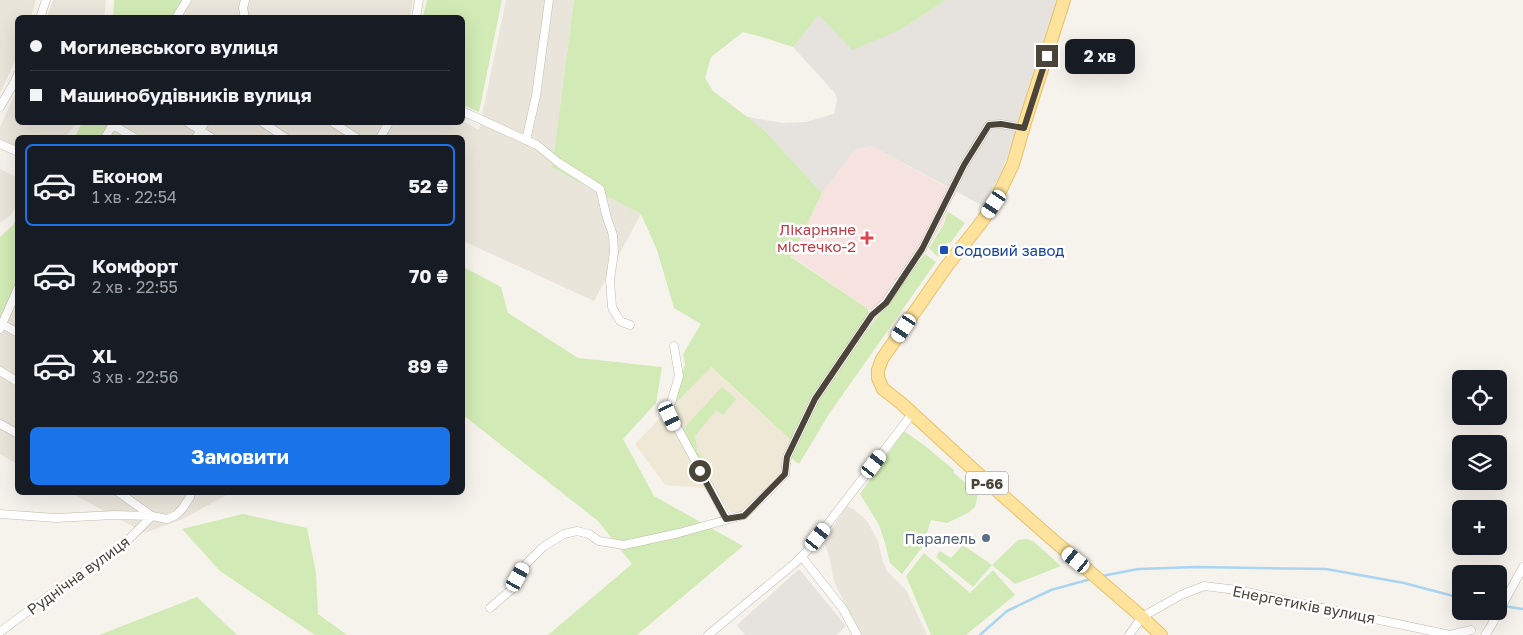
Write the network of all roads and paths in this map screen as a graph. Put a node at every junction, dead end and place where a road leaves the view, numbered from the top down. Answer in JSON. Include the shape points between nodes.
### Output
{"nodes":[{"id":1,"x":46,"y":0,"type":"edge"},
{"id":2,"x":187,"y":0,"type":"edge"},
{"id":3,"x":245,"y":0,"type":"edge"},
{"id":4,"x":419,"y":0,"type":"edge"},
{"id":5,"x":549,"y":0,"type":"edge"},
{"id":6,"x":1064,"y":0,"type":"edge"},
{"id":7,"x":41,"y":15,"type":"edge"},
{"id":8,"x":178,"y":15,"type":"edge"},
{"id":9,"x":244,"y":15,"type":"edge"},
{"id":10,"x":416,"y":15,"type":"edge"},
{"id":11,"x":15,"y":81,"type":"edge"},
{"id":12,"x":0,"y":107,"type":"edge"},
{"id":13,"x":465,"y":112,"type":"edge"},
{"id":14,"x":116,"y":125,"type":"edge"},
{"id":15,"x":266,"y":125,"type":"edge"},
{"id":16,"x":337,"y":125,"type":"edge"},
{"id":17,"x":1024,"y":128,"type":"junction"},
{"id":18,"x":130,"y":135,"type":"edge"},
{"id":19,"x":282,"y":135,"type":"edge"},
{"id":20,"x":352,"y":135,"type":"edge"},
{"id":21,"x":526,"y":140,"type":"junction"},
{"id":22,"x":0,"y":144,"type":"edge"},
{"id":23,"x":15,"y":151,"type":"edge"},
{"id":24,"x":15,"y":294,"type":"edge"},
{"id":25,"x":630,"y":325,"type":"dead end"},
{"id":26,"x":1,"y":327,"type":"edge"},
{"id":27,"x":15,"y":332,"type":"edge"},
{"id":28,"x":674,"y":346,"type":"dead end"},
{"id":29,"x":0,"y":371,"type":"edge"},
{"id":30,"x":15,"y":380,"type":"edge"},
{"id":31,"x":912,"y":414,"type":"junction"},
{"id":32,"x":0,"y":424,"type":"edge"},
{"id":33,"x":15,"y":432,"type":"edge"},
{"id":34,"x":122,"y":495,"type":"edge"},
{"id":35,"x":190,"y":495,"type":"edge"},
{"id":36,"x":0,"y":514,"type":"edge"},
{"id":37,"x":152,"y":516,"type":"junction"},
{"id":38,"x":726,"y":519,"type":"junction"},
{"id":39,"x":802,"y":557,"type":"junction"},
{"id":40,"x":1523,"y":567,"type":"edge"},
{"id":41,"x":490,"y":608,"type":"dead end"},
{"id":42,"x":1142,"y":617,"type":"junction"},
{"id":43,"x":1471,"y":630,"type":"dead end"},
{"id":44,"x":0,"y":632,"type":"edge"},
{"id":45,"x":708,"y":635,"type":"edge"},
{"id":46,"x":856,"y":635,"type":"edge"},
{"id":47,"x":1129,"y":635,"type":"edge"},
{"id":48,"x":1161,"y":635,"type":"edge"},
{"id":49,"x":1485,"y":635,"type":"edge"}],
"edges":[{"from":1,"to":7,"type":"street"},
{"from":2,"to":8,"type":"street"},
{"from":3,"to":9,"type":"street"},
{"from":4,"to":10,"type":"street"},
{"from":5,"to":21,"type":"street","via":[[536,96]]},
{"from":6,"to":17,"type":"main road","number":"Р-66"},
{"from":11,"to":12,"type":"street"},
{"from":13,"to":21,"type":"street"},
{"from":14,"to":18,"type":"street"},
{"from":15,"to":19,"type":"street"},
{"from":16,"to":20,"type":"street"},
{"from":17,"to":31,"type":"main road","number":"Р-66","via":[[1013,164],[994,204],[882,359],[878,378],[883,389]]},
{"from":17,"to":38,"type":"street","via":[[989,125],[964,165],[922,249],[815,399],[787,457],[785,474],[744,516]]},
{"from":21,"to":25,"type":"street","via":[[600,189],[613,235],[612,307],[620,321]]},
{"from":22,"to":23,"type":"street"},
{"from":24,"to":26,"type":"street"},
{"from":26,"to":27,"type":"street"},
{"from":28,"to":38,"type":"street","via":[[679,376],[668,409],[670,416]]},
{"from":29,"to":30,"type":"street"},
{"from":31,"to":39,"type":"street"},
{"from":31,"to":42,"type":"main road","number":"Р-66"},
{"from":32,"to":33,"type":"street"},
{"from":34,"to":37,"type":"street"},
{"from":35,"to":37,"type":"street","via":[[176,515],[167,519]]},
{"from":36,"to":37,"type":"street","name":"Руднічна вулиця","via":[[56,518]]},
{"from":37,"to":44,"type":"street","name":"Руднічна вулиця","via":[[123,544]]},
{"from":38,"to":41,"type":"street","via":[[624,545],[599,541],[577,531],[564,534],[543,547],[524,566],[512,589]]},
{"from":39,"to":45,"type":"street"},
{"from":39,"to":46,"type":"street","via":[[843,609]]},
{"from":40,"to":49,"type":"street"},
{"from":42,"to":43,"type":"street","name":"Енергетиків вулиця","via":[[1181,594],[1204,586],[1237,590],[1450,635]]},
{"from":42,"to":47,"type":"street"},
{"from":42,"to":48,"type":"main road","number":"Р-66"}]}
